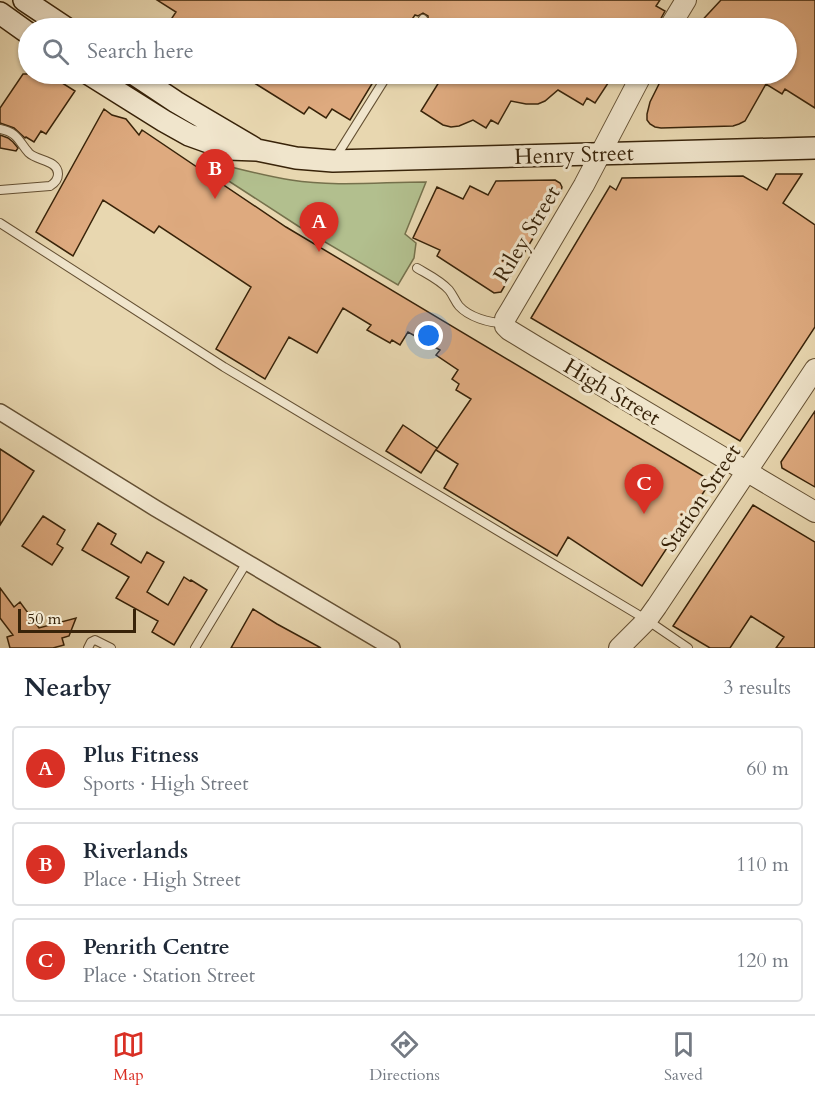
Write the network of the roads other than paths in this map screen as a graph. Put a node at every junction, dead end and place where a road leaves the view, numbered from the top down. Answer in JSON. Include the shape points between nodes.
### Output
{"nodes":[{"id":1,"x":24,"y":0,"type":"edge"},
{"id":2,"x":686,"y":0,"type":"edge"},
{"id":3,"x":37,"y":6,"type":"edge"},
{"id":4,"x":0,"y":13,"type":"edge"},
{"id":5,"x":53,"y":18,"type":"edge"},
{"id":6,"x":675,"y":18,"type":"edge"},
{"id":7,"x":18,"y":26,"type":"edge"},
{"id":8,"x":105,"y":84,"type":"edge"},
{"id":9,"x":149,"y":84,"type":"edge"},
{"id":10,"x":382,"y":84,"type":"edge"},
{"id":11,"x":637,"y":84,"type":"edge"},
{"id":12,"x":0,"y":129,"type":"edge"},
{"id":13,"x":815,"y":148,"type":"edge"},
{"id":14,"x":257,"y":150,"type":"junction"},
{"id":15,"x":600,"y":154,"type":"junction"},
{"id":16,"x":333,"y":161,"type":"junction"},
{"id":17,"x":0,"y":190,"type":"edge"},
{"id":18,"x":0,"y":223,"type":"edge"},
{"id":19,"x":417,"y":268,"type":"dead end"},
{"id":20,"x":504,"y":323,"type":"junction"},
{"id":21,"x":815,"y":369,"type":"edge"},
{"id":22,"x":0,"y":412,"type":"edge"},
{"id":23,"x":747,"y":472,"type":"junction"},
{"id":24,"x":815,"y":512,"type":"edge"},
{"id":25,"x":247,"y":562,"type":"junction"},
{"id":26,"x":647,"y":620,"type":"junction"},
{"id":27,"x":88,"y":648,"type":"edge"},
{"id":28,"x":111,"y":648,"type":"edge"},
{"id":29,"x":195,"y":648,"type":"edge"},
{"id":30,"x":392,"y":648,"type":"edge"},
{"id":31,"x":619,"y":648,"type":"edge"},
{"id":32,"x":688,"y":648,"type":"edge"}],
"edges":[{"from":1,"to":3,"type":"main road"},
{"from":2,"to":6,"type":"street"},
{"from":3,"to":5,"type":"main road"},
{"from":4,"to":7,"type":"main road"},
{"from":8,"to":14,"type":"main road","via":[[189,135],[228,149]]},
{"from":9,"to":14,"type":"main road"},
{"from":10,"to":16,"type":"lane"},
{"from":11,"to":15,"type":"street","name":"Riley Street"},
{"from":12,"to":17,"type":"lane","via":[[17,136],[29,153],[53,164],[58,172],[50,186]]},
{"from":13,"to":15,"type":"main road","name":"Henry Street"},
{"from":14,"to":16,"type":"main road"},
{"from":15,"to":16,"type":"main road","name":"Henry Street"},
{"from":15,"to":20,"type":"street","name":"Riley Street"},
{"from":18,"to":26,"type":"lane","via":[[234,372]]},
{"from":19,"to":20,"type":"lane","name":"High Street","via":[[448,289],[460,308],[475,317]]},
{"from":20,"to":23,"type":"street","name":"High Street","via":[[537,348]]},
{"from":21,"to":23,"type":"street","name":"Station Street"},
{"from":22,"to":25,"type":"street"},
{"from":23,"to":24,"type":"street","name":"High Street"},
{"from":23,"to":26,"type":"street","name":"Station Street"},
{"from":25,"to":29,"type":"lane"},
{"from":25,"to":30,"type":"street"},
{"from":26,"to":31,"type":"street","name":"Station Street"},
{"from":26,"to":32,"type":"lane"},
{"from":27,"to":28,"type":"lane","via":[[95,640]]}]}
